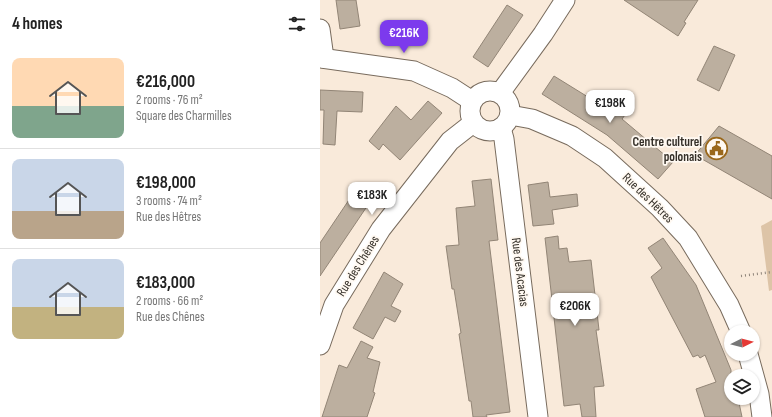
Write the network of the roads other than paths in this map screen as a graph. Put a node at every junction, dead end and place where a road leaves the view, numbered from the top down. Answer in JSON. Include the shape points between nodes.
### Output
{"nodes":[{"id":1,"x":565,"y":0,"type":"edge"},
{"id":2,"x":320,"y":29,"type":"edge"},
{"id":3,"x":322,"y":58,"type":"edge"},
{"id":4,"x":500,"y":93,"type":"junction"},
{"id":5,"x":472,"y":101,"type":"junction"},
{"id":6,"x":505,"y":121,"type":"junction"},
{"id":7,"x":473,"y":122,"type":"junction"},
{"id":8,"x":738,"y":325,"type":"edge"},
{"id":9,"x":320,"y":345,"type":"edge"},
{"id":10,"x":750,"y":361,"type":"edge"},
{"id":11,"x":538,"y":417,"type":"edge"},
{"id":12,"x":762,"y":417,"type":"edge"}],
"edges":[{"from":1,"to":4,"type":"street"},
{"from":2,"to":3,"type":"street"},
{"from":3,"to":5,"type":"street","via":[[414,71],[452,88]]},
{"from":4,"to":5,"type":"street","via":[[484,91]]},
{"from":4,"to":6,"type":"street","via":[[508,102]]},
{"from":5,"to":7,"type":"street","via":[[470,112]]},
{"from":6,"to":7,"type":"street","via":[[494,131],[479,128]]},
{"from":6,"to":8,"type":"street","name":"Rue des Hêtres","via":[[532,119],[572,136],[605,158],[660,208],[688,238],[730,305]]},
{"from":6,"to":11,"type":"street","name":"Rue des Acacias","via":[[504,139]]},
{"from":7,"to":9,"type":"street","name":"Rue des Chênes","via":[[450,141],[381,230],[334,306]]},
{"from":10,"to":12,"type":"street"}]}
